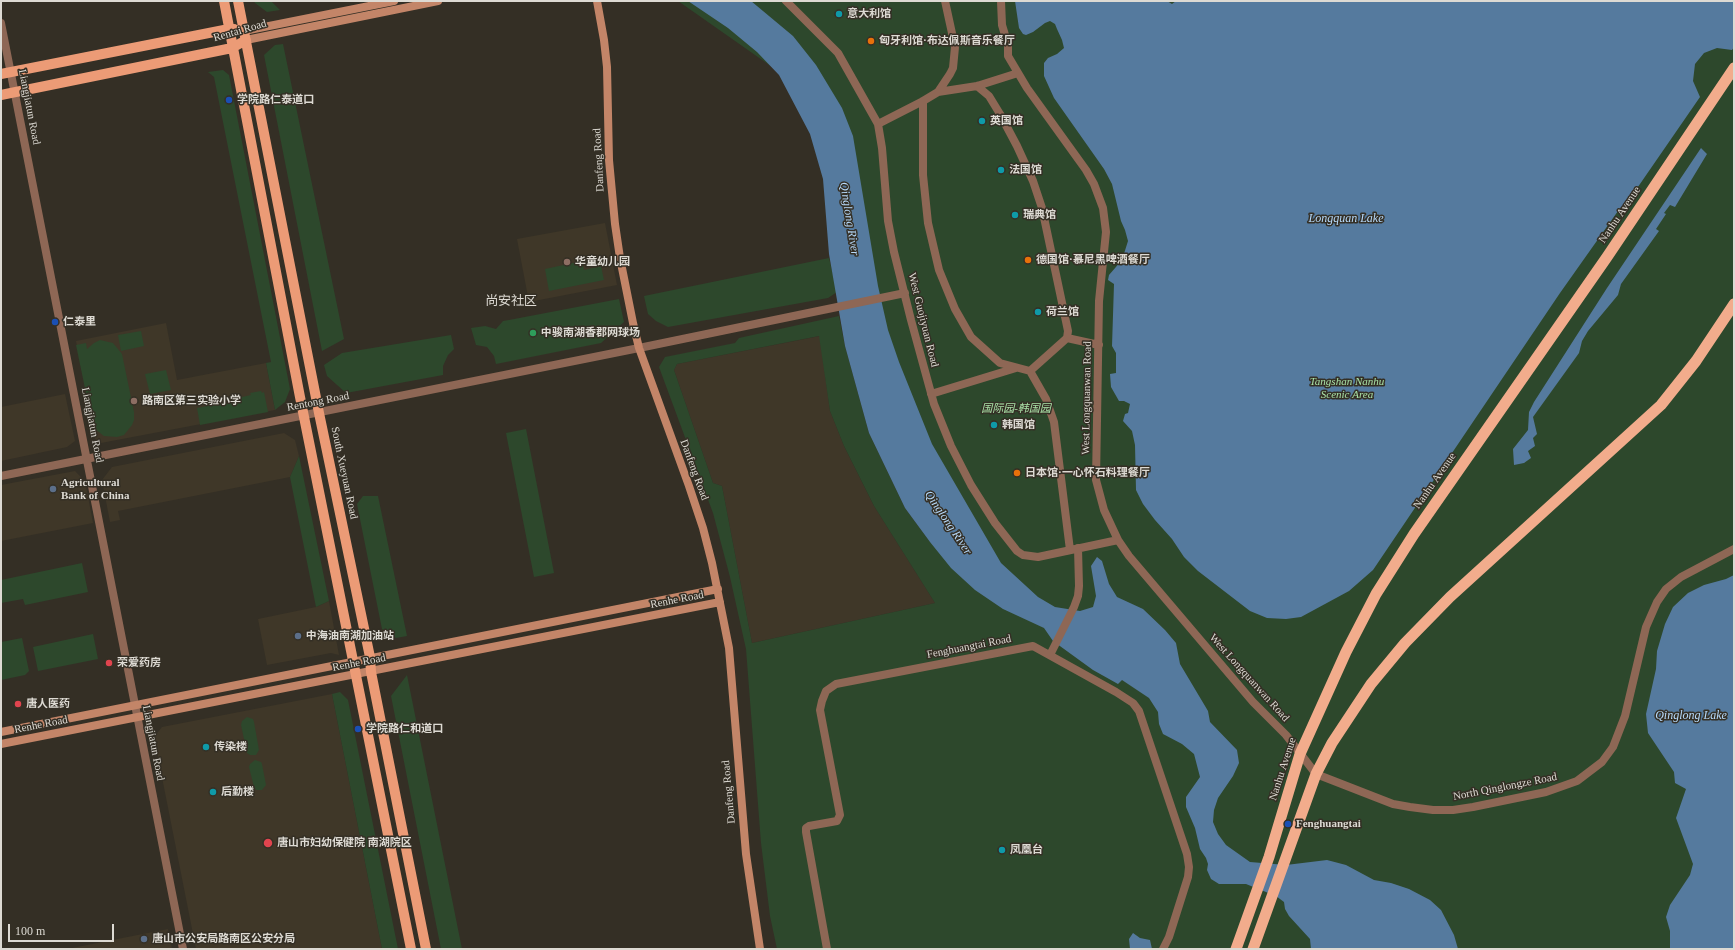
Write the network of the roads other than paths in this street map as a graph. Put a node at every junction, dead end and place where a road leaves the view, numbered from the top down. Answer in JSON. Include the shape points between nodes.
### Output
{"nodes":[{"id":1,"x":224,"y":1,"type":"edge"},
{"id":2,"x":238,"y":1,"type":"edge"},
{"id":3,"x":394,"y":1,"type":"edge"},
{"id":4,"x":438,"y":1,"type":"edge"},
{"id":5,"x":597,"y":1,"type":"edge"},
{"id":6,"x":786,"y":1,"type":"edge"},
{"id":7,"x":945,"y":1,"type":"edge"},
{"id":8,"x":1001,"y":1,"type":"edge"},
{"id":9,"x":1,"y":24,"type":"edge"},
{"id":10,"x":229,"y":28,"type":"junction"},
{"id":11,"x":245,"y":35,"type":"junction"},
{"id":12,"x":232,"y":48,"type":"junction"},
{"id":13,"x":1734,"y":68,"type":"edge"},
{"id":14,"x":6,"y":73,"type":"edge"},
{"id":15,"x":1018,"y":73,"type":"junction"},
{"id":16,"x":977,"y":86,"type":"junction"},
{"id":17,"x":15,"y":92,"type":"junction"},
{"id":18,"x":938,"y":92,"type":"junction"},
{"id":19,"x":1,"y":95,"type":"edge"},
{"id":20,"x":923,"y":101,"type":"junction"},
{"id":21,"x":878,"y":124,"type":"junction"},
{"id":22,"x":905,"y":293,"type":"junction"},
{"id":23,"x":1734,"y":304,"type":"edge"},
{"id":24,"x":1067,"y":338,"type":"junction"},
{"id":25,"x":1099,"y":345,"type":"junction"},
{"id":26,"x":639,"y":348,"type":"junction"},
{"id":27,"x":1017,"y":367,"type":"junction"},
{"id":28,"x":1030,"y":371,"type":"junction"},
{"id":29,"x":931,"y":394,"type":"junction"},
{"id":30,"x":319,"y":413,"type":"junction"},
{"id":31,"x":304,"y":416,"type":"junction"},
{"id":32,"x":87,"y":459,"type":"junction"},
{"id":33,"x":1,"y":476,"type":"edge"},
{"id":34,"x":1118,"y":540,"type":"junction"},
{"id":35,"x":1074,"y":549,"type":"junction"},
{"id":36,"x":1734,"y":549,"type":"edge"},
{"id":37,"x":718,"y":589,"type":"junction"},
{"id":38,"x":720,"y":602,"type":"junction"},
{"id":39,"x":1050,"y":655,"type":"junction"},
{"id":40,"x":370,"y":657,"type":"junction"},
{"id":41,"x":353,"y":661,"type":"junction"},
{"id":42,"x":371,"y":672,"type":"junction"},
{"id":43,"x":356,"y":674,"type":"junction"},
{"id":44,"x":134,"y":705,"type":"junction"},
{"id":45,"x":137,"y":717,"type":"junction"},
{"id":46,"x":1,"y":732,"type":"edge"},
{"id":47,"x":1,"y":744,"type":"edge"},
{"id":48,"x":1300,"y":754,"type":"junction"},
{"id":49,"x":1316,"y":774,"type":"junction"},
{"id":50,"x":183,"y":949,"type":"edge"},
{"id":51,"x":411,"y":949,"type":"edge"},
{"id":52,"x":426,"y":949,"type":"edge"},
{"id":53,"x":760,"y":949,"type":"edge"},
{"id":54,"x":827,"y":949,"type":"edge"},
{"id":55,"x":1163,"y":949,"type":"edge"},
{"id":56,"x":1236,"y":949,"type":"edge"},
{"id":57,"x":1253,"y":949,"type":"edge"}],
"edges":[{"from":1,"to":10,"type":"main road"},
{"from":2,"to":11,"type":"main road","name":"South Xueyuan Road"},
{"from":3,"to":11,"type":"main road","name":"Rentai Road"},
{"from":4,"to":11,"type":"main road","name":"Rentai Road"},
{"from":5,"to":26,"type":"main road","name":"Danfeng Road","via":[[608,67],[609,160],[615,224]]},
{"from":6,"to":21,"type":"street","name":"West Guojiyuan Road","via":[[838,53]]},
{"from":7,"to":18,"type":"street","via":[[955,57],[953,68]]},
{"from":8,"to":15,"type":"street","name":"West Longquanwan Road","via":[[1002,25],[1008,45],[1008,56]]},
{"from":9,"to":14,"type":"street","name":"Liangjiatun Road"},
{"from":10,"to":11,"type":"main road","name":"Rentai Road"},
{"from":10,"to":12,"type":"main road"},
{"from":10,"to":14,"type":"main road","name":"Rentai Road"},
{"from":11,"to":12,"type":"main road","name":"Rentai Road"},
{"from":11,"to":30,"type":"main road","name":"South Xueyuan Road"},
{"from":12,"to":17,"type":"main road","name":"Rentai Road"},
{"from":12,"to":31,"type":"main road"},
{"from":13,"to":48,"type":"highway","name":"Nanhu Avenue","via":[[1607,258],[1414,534],[1376,594],[1346,652]]},
{"from":14,"to":17,"type":"street","name":"Liangjiatun Road"},
{"from":15,"to":16,"type":"street"},
{"from":15,"to":25,"type":"street","name":"West Longquanwan Road","via":[[1086,170],[1103,208],[1106,232],[1099,300]]},
{"from":16,"to":18,"type":"street"},
{"from":16,"to":24,"type":"street","via":[[989,96],[1000,114],[1033,181],[1047,232],[1068,331]]},
{"from":17,"to":19,"type":"main road","name":"Rentai Road"},
{"from":17,"to":32,"type":"street","name":"Liangjiatun Road"},
{"from":18,"to":20,"type":"street"},
{"from":20,"to":21,"type":"street"},
{"from":20,"to":27,"type":"street","via":[[923,175],[928,223],[938,270],[952,304],[971,337],[1000,363]]},
{"from":21,"to":22,"type":"street","name":"West Guojiyuan Road","via":[[888,221]]},
{"from":22,"to":26,"type":"street","name":"Rentong Road"},
{"from":22,"to":29,"type":"street","name":"West Guojiyuan Road"},
{"from":23,"to":49,"type":"highway","via":[[1696,361],[1661,405],[1450,597],[1405,643],[1371,684],[1332,743]]},
{"from":24,"to":25,"type":"street"},
{"from":24,"to":28,"type":"street"},
{"from":25,"to":34,"type":"street","name":"West Longquanwan Road","via":[[1096,480],[1104,510]]},
{"from":26,"to":30,"type":"street","name":"Rentong Road"},
{"from":26,"to":37,"type":"main road","name":"Danfeng Road","via":[[693,497]]},
{"from":27,"to":28,"type":"street"},
{"from":27,"to":29,"type":"street"},
{"from":28,"to":35,"type":"street","via":[[1046,399],[1054,422]]},
{"from":29,"to":35,"type":"street","name":"West Guojiyuan Road","via":[[951,446],[971,485],[995,523],[1017,551],[1023,555],[1038,557]]},
{"from":30,"to":31,"type":"street","name":"Rentong Road"},
{"from":30,"to":40,"type":"main road","name":"South Xueyuan Road"},
{"from":31,"to":32,"type":"street","name":"Rentong Road"},
{"from":31,"to":41,"type":"main road"},
{"from":32,"to":33,"type":"street","name":"Rentong Road"},
{"from":32,"to":44,"type":"street","name":"Liangjiatun Road"},
{"from":34,"to":35,"type":"street","name":"West Guojiyuan Road"},
{"from":34,"to":48,"type":"street","name":"West Longquanwan Road","via":[[1199,640],[1253,702],[1286,735]]},
{"from":35,"to":39,"type":"street","via":[[1079,586],[1074,607]]},
{"from":36,"to":49,"type":"street","name":"North Qinglongze Road","via":[[1681,577],[1666,589],[1657,602],[1646,627],[1625,716],[1613,747],[1602,762],[1577,781],[1546,792],[1473,807],[1433,810],[1393,804]]},
{"from":37,"to":38,"type":"main road","name":"Danfeng Road"},
{"from":37,"to":40,"type":"main road","name":"Renhe Road"},
{"from":38,"to":42,"type":"main road","name":"Renhe Road"},
{"from":38,"to":53,"type":"main road","name":"Danfeng Road","via":[[729,648],[746,854]]},
{"from":39,"to":54,"type":"street","name":"Fenghuangtai Road","via":[[1032,646],[836,684],[826,691],[820,710],[840,815],[837,821],[809,826],[806,832]]},
{"from":39,"to":55,"type":"street","name":"Fenghuangtai Road","via":[[1127,698],[1139,711],[1143,720],[1189,867],[1169,937]]},
{"from":40,"to":41,"type":"main road","name":"Renhe Road"},
{"from":40,"to":42,"type":"main road","name":"South Xueyuan Road"},
{"from":41,"to":43,"type":"main road"},
{"from":41,"to":44,"type":"main road","name":"Renhe Road"},
{"from":42,"to":43,"type":"main road","name":"Renhe Road"},
{"from":42,"to":52,"type":"main road","name":"South Xueyuan Road"},
{"from":43,"to":45,"type":"main road","name":"Renhe Road"},
{"from":43,"to":51,"type":"main road"},
{"from":44,"to":45,"type":"street","name":"Liangjiatun Road"},
{"from":44,"to":46,"type":"main road","name":"Renhe Road"},
{"from":45,"to":47,"type":"main road","name":"Renhe Road"},
{"from":45,"to":50,"type":"street","name":"Liangjiatun Road"},
{"from":48,"to":49,"type":"street"},
{"from":48,"to":56,"type":"highway","name":"Nanhu Avenue","via":[[1269,857]]},
{"from":49,"to":57,"type":"highway"}]}
